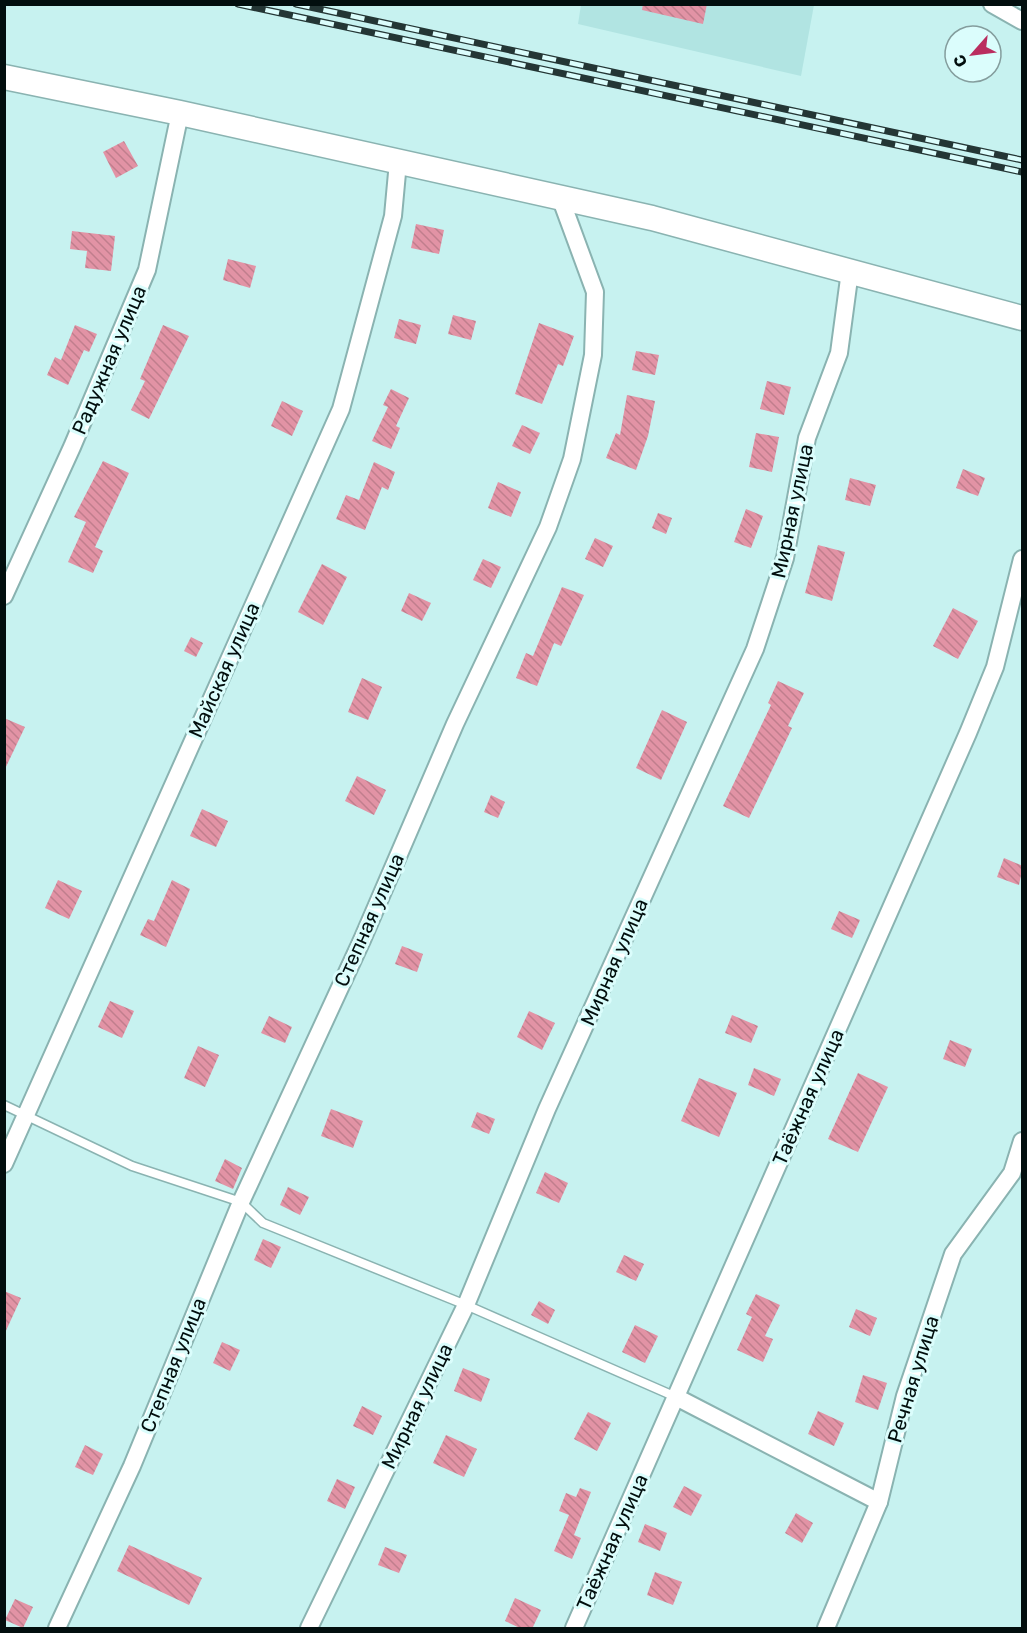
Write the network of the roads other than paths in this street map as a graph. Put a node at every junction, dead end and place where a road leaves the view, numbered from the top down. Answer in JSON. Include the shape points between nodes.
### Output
{"nodes":[{"id":1,"x":992,"y":4,"type":"edge"},
{"id":2,"x":1023,"y":21,"type":"edge"},
{"id":3,"x":4,"y":77,"type":"edge"},
{"id":4,"x":180,"y":113,"type":"junction"},
{"id":5,"x":398,"y":162,"type":"junction"},
{"id":6,"x":560,"y":197,"type":"junction"},
{"id":7,"x":850,"y":272,"type":"junction"},
{"id":8,"x":1023,"y":318,"type":"edge"},
{"id":9,"x":1023,"y":559,"type":"edge"},
{"id":10,"x":4,"y":596,"type":"edge"},
{"id":11,"x":4,"y":1105,"type":"edge"},
{"id":12,"x":27,"y":1116,"type":"junction"},
{"id":13,"x":1023,"y":1141,"type":"edge"},
{"id":14,"x":4,"y":1164,"type":"edge"},
{"id":15,"x":241,"y":1202,"type":"junction"},
{"id":16,"x":466,"y":1305,"type":"junction"},
{"id":17,"x":676,"y":1396,"type":"junction"},
{"id":18,"x":879,"y":1502,"type":"junction"},
{"id":19,"x":57,"y":1629,"type":"edge"},
{"id":20,"x":309,"y":1629,"type":"edge"},
{"id":21,"x":574,"y":1629,"type":"edge"},
{"id":22,"x":826,"y":1629,"type":"edge"}],
"edges":[{"from":1,"to":2,"type":"street"},
{"from":3,"to":4,"type":"street"},
{"from":4,"to":5,"type":"street"},
{"from":4,"to":10,"type":"street","name":"Радужная улица","via":[[147,270]]},
{"from":5,"to":6,"type":"street"},
{"from":5,"to":12,"type":"street","name":"Майская улица","via":[[393,216],[341,409]]},
{"from":6,"to":7,"type":"street"},
{"from":6,"to":15,"type":"street","name":"Степная улица","via":[[595,292],[593,355],[572,459],[548,527],[454,724],[362,940]]},
{"from":7,"to":8,"type":"street"},
{"from":7,"to":16,"type":"street","name":"Мирная улица","via":[[839,353],[807,438],[784,558],[755,649],[547,1109]]},
{"from":9,"to":17,"type":"street","name":"Таёжная улица","via":[[995,667],[968,733]]},
{"from":11,"to":12,"type":"lane"},
{"from":12,"to":14,"type":"street","name":"Майская улица"},
{"from":12,"to":15,"type":"lane","via":[[132,1166]]},
{"from":13,"to":18,"type":"street","name":"Речная улица","via":[[1012,1173],[953,1254],[905,1396]]},
{"from":15,"to":16,"type":"lane","via":[[263,1223]]},
{"from":15,"to":19,"type":"street","name":"Степная улица","via":[[132,1466]]},
{"from":16,"to":17,"type":"lane"},
{"from":16,"to":20,"type":"street","name":"Мирная улица"},
{"from":17,"to":18,"type":"street"},
{"from":17,"to":21,"type":"street","name":"Таёжная улица"},
{"from":18,"to":22,"type":"street","name":"Речная улица"}]}
